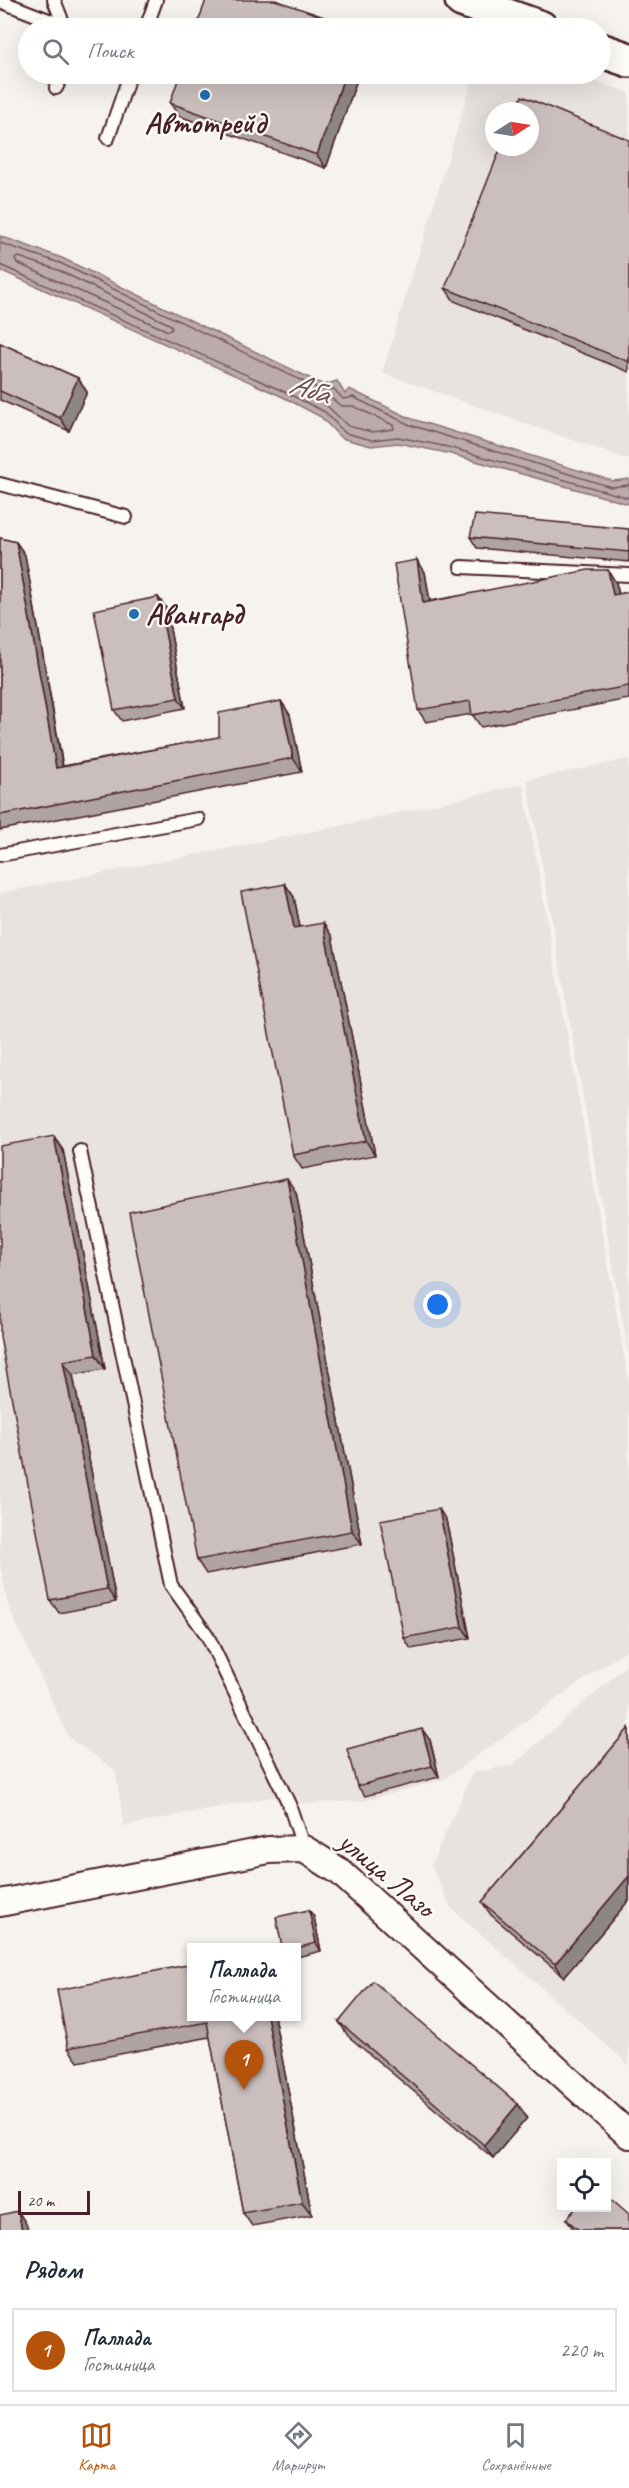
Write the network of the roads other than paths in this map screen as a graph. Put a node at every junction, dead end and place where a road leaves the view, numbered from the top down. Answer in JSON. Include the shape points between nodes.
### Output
{"nodes":[{"id":1,"x":54,"y":0,"type":"edge"},
{"id":2,"x":156,"y":0,"type":"edge"},
{"id":3,"x":462,"y":0,"type":"edge"},
{"id":4,"x":0,"y":1,"type":"edge"},
{"id":5,"x":42,"y":18,"type":"edge"},
{"id":6,"x":61,"y":18,"type":"edge"},
{"id":7,"x":150,"y":18,"type":"edge"},
{"id":8,"x":513,"y":18,"type":"edge"},
{"id":9,"x":611,"y":54,"type":"edge"},
{"id":10,"x":629,"y":60,"type":"edge"},
{"id":11,"x":58,"y":84,"type":"edge"},
{"id":12,"x":127,"y":84,"type":"edge"},
{"id":13,"x":56,"y":88,"type":"dead end"},
{"id":14,"x":108,"y":138,"type":"dead end"},
{"id":15,"x":0,"y":484,"type":"edge"},
{"id":16,"x":126,"y":517,"type":"dead end"},
{"id":17,"x":461,"y":567,"type":"dead end"},
{"id":18,"x":629,"y":575,"type":"edge"},
{"id":19,"x":198,"y":819,"type":"dead end"},
{"id":20,"x":0,"y":855,"type":"edge"},
{"id":21,"x":80,"y":1151,"type":"dead end"},
{"id":22,"x":304,"y":1850,"type":"junction"},
{"id":23,"x":0,"y":1903,"type":"edge"},
{"id":24,"x":629,"y":2135,"type":"edge"}],
"edges":[{"from":1,"to":6,"type":"lane"},
{"from":2,"to":7,"type":"lane"},
{"from":3,"to":8,"type":"main road"},
{"from":4,"to":5,"type":"lane"},
{"from":9,"to":10,"type":"main road"},
{"from":11,"to":13,"type":"lane"},
{"from":12,"to":14,"type":"lane"},
{"from":15,"to":16,"type":"lane"},
{"from":17,"to":18,"type":"lane"},
{"from":19,"to":20,"type":"lane"},
{"from":21,"to":22,"type":"lane","via":[[171,1585],[207,1635],[289,1804]]},
{"from":22,"to":23,"type":"street","name":"улица Лазо","via":[[269,1850]]},
{"from":22,"to":24,"type":"street","name":"улица Лазо","via":[[339,1871]]}]}
